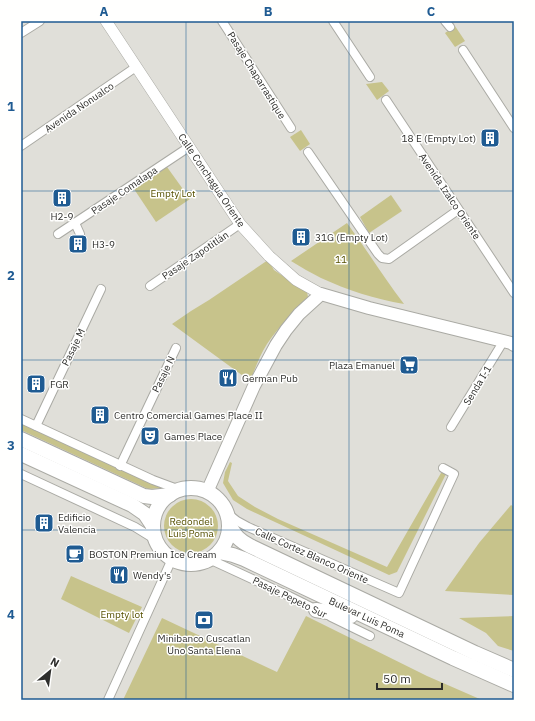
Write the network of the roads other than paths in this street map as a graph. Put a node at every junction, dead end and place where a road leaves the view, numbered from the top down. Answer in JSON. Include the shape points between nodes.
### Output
{"nodes":[{"id":1,"x":40,"y":21,"type":"edge"},
{"id":2,"x":106,"y":21,"type":"edge"},
{"id":3,"x":222,"y":21,"type":"edge"},
{"id":4,"x":333,"y":21,"type":"edge"},
{"id":5,"x":21,"y":33,"type":"edge"},
{"id":6,"x":463,"y":50,"type":"dead end"},
{"id":7,"x":136,"y":67,"type":"junction"},
{"id":8,"x":370,"y":77,"type":"dead end"},
{"id":9,"x":386,"y":100,"type":"dead end"},
{"id":10,"x":291,"y":128,"type":"dead end"},
{"id":11,"x":514,"y":128,"type":"edge"},
{"id":12,"x":21,"y":146,"type":"edge"},
{"id":13,"x":189,"y":147,"type":"junction"},
{"id":14,"x":308,"y":152,"type":"dead end"},
{"id":15,"x":458,"y":210,"type":"junction"},
{"id":16,"x":75,"y":222,"type":"junction"},
{"id":17,"x":240,"y":224,"type":"junction"},
{"id":18,"x":58,"y":234,"type":"dead end"},
{"id":19,"x":80,"y":234,"type":"dead end"},
{"id":20,"x":150,"y":286,"type":"dead end"},
{"id":21,"x":101,"y":289,"type":"dead end"},
{"id":22,"x":514,"y":293,"type":"edge"},
{"id":23,"x":321,"y":294,"type":"junction"},
{"id":24,"x":511,"y":343,"type":"edge"},
{"id":25,"x":176,"y":348,"type":"dead end"},
{"id":26,"x":21,"y":419,"type":"edge"},
{"id":27,"x":36,"y":426,"type":"junction"},
{"id":28,"x":451,"y":427,"type":"dead end"},
{"id":29,"x":21,"y":439,"type":"edge"},
{"id":30,"x":21,"y":454,"type":"edge"},
{"id":31,"x":120,"y":466,"type":"junction"},
{"id":32,"x":443,"y":468,"type":"dead end"},
{"id":33,"x":21,"y":474,"type":"edge"},
{"id":34,"x":175,"y":492,"type":"junction"},
{"id":35,"x":207,"y":492,"type":"junction"},
{"id":36,"x":228,"y":519,"type":"junction"},
{"id":37,"x":155,"y":533,"type":"junction"},
{"id":38,"x":214,"y":556,"type":"junction"},
{"id":39,"x":172,"y":559,"type":"junction"},
{"id":40,"x":316,"y":610,"type":"junction"},
{"id":41,"x":370,"y":619,"type":"junction"},
{"id":42,"x":370,"y":636,"type":"dead end"},
{"id":43,"x":514,"y":670,"type":"edge"},
{"id":44,"x":514,"y":685,"type":"edge"},
{"id":45,"x":108,"y":700,"type":"edge"}],
"edges":[{"from":1,"to":5,"type":"street"},
{"from":2,"to":7,"type":"street","name":"Calle Conchagua Oriente"},
{"from":3,"to":10,"type":"street","name":"Pasaje Chaparrastique"},
{"from":4,"to":8,"type":"street"},
{"from":6,"to":11,"type":"street"},
{"from":7,"to":12,"type":"street","name":"Avenida Nonualco"},
{"from":7,"to":13,"type":"street","name":"Calle Conchagua Oriente"},
{"from":9,"to":15,"type":"street","name":"Avenida Izalco Oriente"},
{"from":13,"to":16,"type":"street","name":"Pasaje Comalapa"},
{"from":13,"to":17,"type":"street","name":"Calle Conchagua Oriente"},
{"from":14,"to":15,"type":"street","via":[[382,258],[389,259]]},
{"from":15,"to":22,"type":"street","name":"Avenida Izalco Oriente"},
{"from":16,"to":18,"type":"street","name":"Pasaje Comalapa"},
{"from":16,"to":19,"type":"street"},
{"from":17,"to":20,"type":"street","name":"Pasaje Zapotitlán"},
{"from":17,"to":23,"type":"street","name":"Calle Conchagua Oriente","via":[[269,256],[296,280]]},
{"from":21,"to":27,"type":"street","name":"Pasaje M"},
{"from":23,"to":24,"type":"main road","name":"Calle Conchagua Oriente"},
{"from":23,"to":35,"type":"main road","via":[[299,314],[276,345],[254,386]]},
{"from":24,"to":28,"type":"street","name":"Senda I-1"},
{"from":25,"to":31,"type":"street","name":"Pasaje N"},
{"from":26,"to":27,"type":"street"},
{"from":27,"to":31,"type":"street"},
{"from":29,"to":34,"type":"highway","via":[[144,496],[152,498]]},
{"from":30,"to":37,"type":"highway","via":[[132,505],[145,514]]},
{"from":31,"to":34,"type":"street"},
{"from":32,"to":36,"type":"street","name":"Calle Cortez Blanco Oriente","via":[[454,474],[399,593],[237,520]]},
{"from":33,"to":37,"type":"street","via":[[135,527]]},
{"from":34,"to":35,"type":"highway","via":[[196,489]]},
{"from":34,"to":37,"type":"highway","via":[[162,502],[156,511]]},
{"from":35,"to":36,"type":"highway","via":[[221,503]]},
{"from":36,"to":38,"type":"highway","via":[[228,537]]},
{"from":36,"to":43,"type":"highway","name":"Bulevar Luis Poma","via":[[236,536],[250,546]]},
{"from":37,"to":39,"type":"highway","via":[[161,548]]},
{"from":38,"to":39,"type":"highway","via":[[200,563],[190,564]]},
{"from":38,"to":40,"type":"street","name":"Pasaje Pepeto Sur"},
{"from":38,"to":41,"type":"highway","name":"Bulevar Luis Poma","via":[[233,555]]},
{"from":39,"to":45,"type":"street"},
{"from":40,"to":41,"type":"highway"},
{"from":40,"to":42,"type":"street","name":"Pasaje Pepeto Sur"},
{"from":41,"to":44,"type":"highway","name":"Bulevar Luis Poma"}]}
